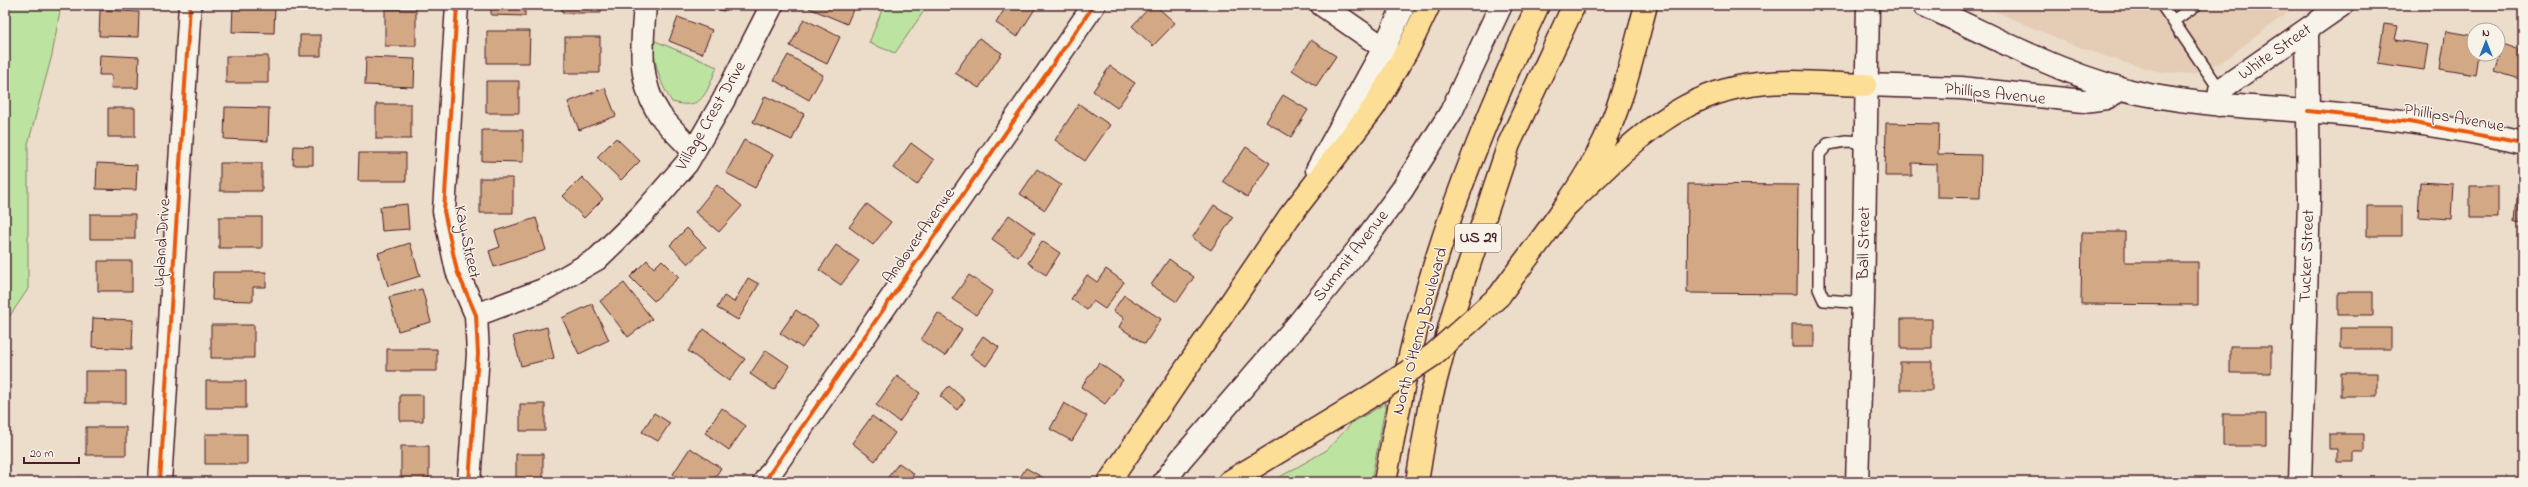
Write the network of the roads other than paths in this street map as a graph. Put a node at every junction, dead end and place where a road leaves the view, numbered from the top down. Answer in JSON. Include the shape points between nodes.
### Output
{"nodes":[{"id":1,"x":190,"y":5,"type":"edge"},
{"id":2,"x":457,"y":5,"type":"edge"},
{"id":3,"x":644,"y":5,"type":"edge"},
{"id":4,"x":772,"y":5,"type":"edge"},
{"id":5,"x":1094,"y":5,"type":"edge"},
{"id":6,"x":1322,"y":5,"type":"edge"},
{"id":7,"x":1404,"y":5,"type":"edge"},
{"id":8,"x":1429,"y":5,"type":"edge"},
{"id":9,"x":1501,"y":5,"type":"edge"},
{"id":10,"x":1538,"y":5,"type":"edge"},
{"id":11,"x":1574,"y":5,"type":"edge"},
{"id":12,"x":1646,"y":5,"type":"edge"},
{"id":13,"x":1868,"y":5,"type":"edge"},
{"id":14,"x":1924,"y":5,"type":"edge"},
{"id":15,"x":2162,"y":5,"type":"edge"},
{"id":16,"x":2196,"y":5,"type":"edge"},
{"id":17,"x":2342,"y":5,"type":"edge"},
{"id":18,"x":2174,"y":21,"type":"junction"},
{"id":19,"x":2307,"y":31,"type":"junction"},
{"id":20,"x":1384,"y":48,"type":"junction"},
{"id":21,"x":1865,"y":85,"type":"junction"},
{"id":22,"x":2122,"y":89,"type":"junction"},
{"id":23,"x":2220,"y":97,"type":"junction"},
{"id":24,"x":2308,"y":111,"type":"junction"},
{"id":25,"x":1865,"y":142,"type":"junction"},
{"id":26,"x":2523,"y":143,"type":"edge"},
{"id":27,"x":694,"y":152,"type":"junction"},
{"id":28,"x":1566,"y":206,"type":"junction"},
{"id":29,"x":1289,"y":217,"type":"junction"},
{"id":30,"x":1863,"y":303,"type":"junction"},
{"id":31,"x":476,"y":315,"type":"junction"},
{"id":32,"x":160,"y":482,"type":"edge"},
{"id":33,"x":469,"y":482,"type":"edge"},
{"id":34,"x":764,"y":482,"type":"edge"},
{"id":35,"x":1109,"y":482,"type":"edge"},
{"id":36,"x":1164,"y":482,"type":"edge"},
{"id":37,"x":1229,"y":482,"type":"edge"},
{"id":38,"x":1385,"y":482,"type":"edge"},
{"id":39,"x":1417,"y":482,"type":"edge"},
{"id":40,"x":1857,"y":482,"type":"edge"},
{"id":41,"x":2300,"y":482,"type":"edge"}],
"edges":[{"from":1,"to":32,"type":"street","name":"Upland Drive"},
{"from":2,"to":31,"type":"street","name":"Kay Street","via":[[444,211],[457,272]]},
{"from":3,"to":27,"type":"street","via":[[641,54],[645,83],[660,115]]},
{"from":4,"to":27,"type":"street","name":"Village Crest Drive"},
{"from":5,"to":34,"type":"street","name":"Andover Avenue"},
{"from":6,"to":20,"type":"street"},
{"from":7,"to":20,"type":"street"},
{"from":8,"to":29,"type":"main road","via":[[1409,48],[1374,107]]},
{"from":9,"to":36,"type":"street","name":"Summit Avenue","via":[[1451,112],[1402,190],[1363,244]]},
{"from":10,"to":38,"type":"main road","name":"North O'Henry Boulevard","number":"US 29","via":[[1493,100],[1428,287],[1396,421]]},
{"from":11,"to":39,"type":"main road","name":"North O'Henry Boulevard","number":"US 29","via":[[1509,144],[1454,310],[1430,402]]},
{"from":12,"to":28,"type":"main road","via":[[1626,84],[1599,152]]},
{"from":13,"to":21,"type":"street","name":"Ball Street"},
{"from":14,"to":22,"type":"street","name":"Phillips Avenue","via":[[2059,67]]},
{"from":15,"to":18,"type":"lane"},
{"from":16,"to":18,"type":"lane"},
{"from":17,"to":19,"type":"street","name":"White Street"},
{"from":18,"to":23,"type":"lane"},
{"from":19,"to":23,"type":"street","name":"White Street"},
{"from":19,"to":24,"type":"street","name":"Tucker Street"},
{"from":20,"to":29,"type":"street"},
{"from":21,"to":22,"type":"street","name":"Phillips Avenue","via":[[1961,88],[2084,101],[2106,98]]},
{"from":21,"to":25,"type":"street","name":"Ball Street"},
{"from":21,"to":28,"type":"main road","via":[[1774,83],[1722,90],[1693,102],[1658,122]]},
{"from":22,"to":23,"type":"street","name":"Phillips Avenue","via":[[2174,100]]},
{"from":23,"to":24,"type":"street","name":"Phillips Avenue"},
{"from":24,"to":26,"type":"street","name":"Phillips Avenue","via":[[2409,122]]},
{"from":24,"to":41,"type":"street","name":"Tucker Street","via":[[2309,200]]},
{"from":25,"to":30,"type":"street","name":"Ball Street"},
{"from":25,"to":30,"type":"lane","via":[[1846,141],[1828,144],[1819,154],[1819,288],[1824,300]]},
{"from":27,"to":31,"type":"street","name":"Village Crest Drive","via":[[642,215],[597,259],[543,290]]},
{"from":28,"to":37,"type":"main road","bridge":true,"via":[[1499,296],[1433,355],[1376,393]]},
{"from":29,"to":35,"type":"main road"},
{"from":30,"to":40,"type":"street","name":"Ball Street"},
{"from":31,"to":33,"type":"street","name":"Kay Street","via":[[478,354]]}]}
